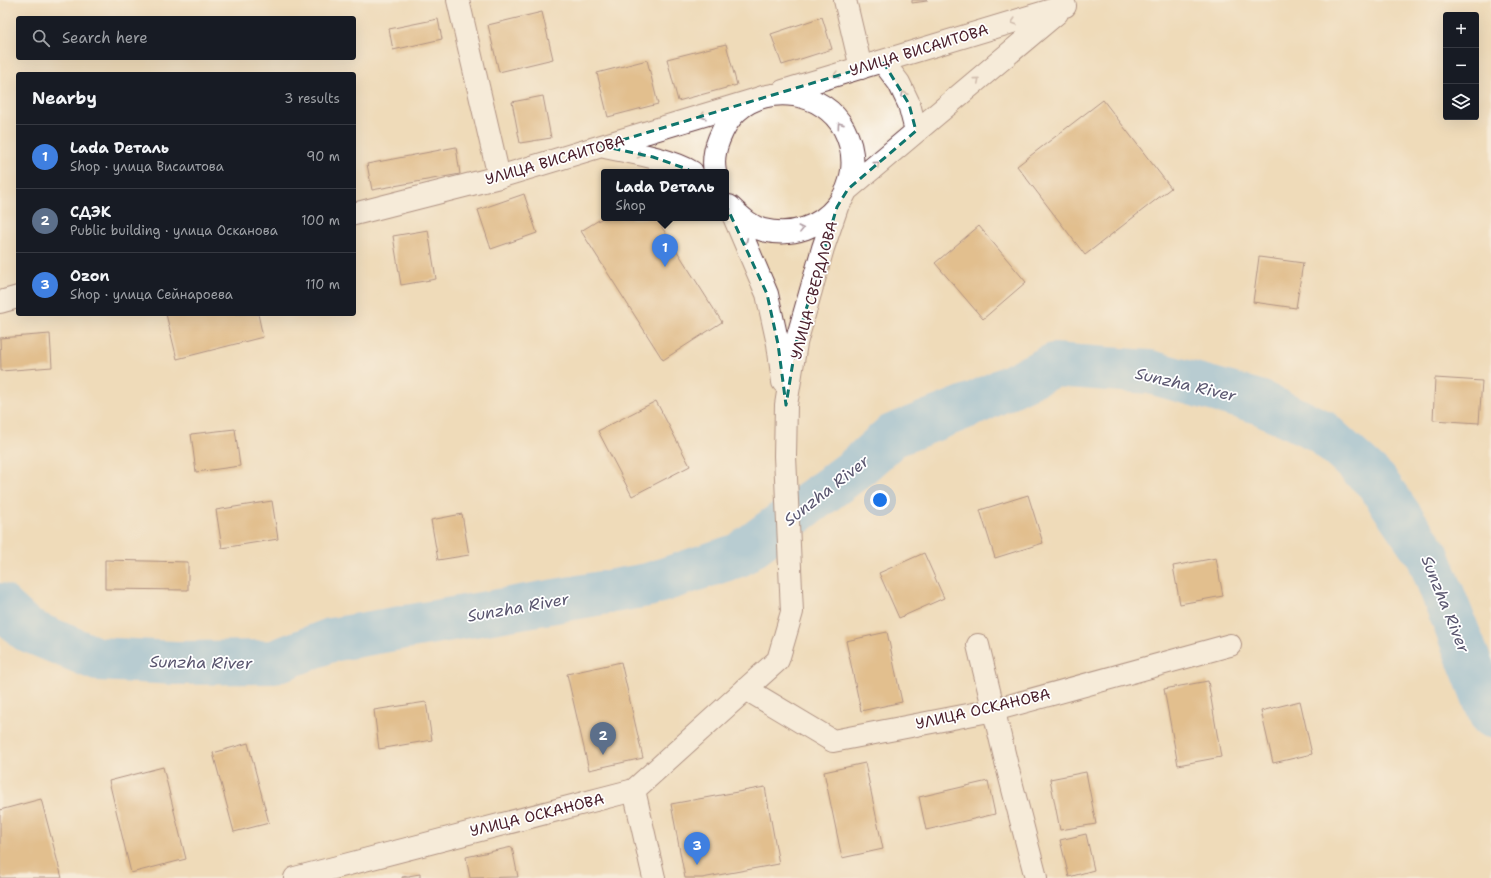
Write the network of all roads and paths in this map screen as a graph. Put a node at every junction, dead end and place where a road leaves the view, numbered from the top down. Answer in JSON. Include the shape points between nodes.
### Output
{"nodes":[{"id":1,"x":458,"y":0,"type":"edge"},
{"id":2,"x":845,"y":0,"type":"edge"},
{"id":3,"x":1070,"y":3,"type":"edge"},
{"id":4,"x":883,"y":62,"type":"junction"},
{"id":5,"x":861,"y":68,"type":"junction"},
{"id":6,"x":764,"y":97,"type":"junction"},
{"id":7,"x":916,"y":131,"type":"junction"},
{"id":8,"x":602,"y":146,"type":"junction"},
{"id":9,"x":687,"y":169,"type":"edge"},
{"id":10,"x":715,"y":169,"type":"edge"},
{"id":11,"x":499,"y":177,"type":"junction"},
{"id":12,"x":842,"y":198,"type":"junction"},
{"id":13,"x":729,"y":206,"type":"edge"},
{"id":14,"x":729,"y":208,"type":"edge"},
{"id":15,"x":356,"y":213,"type":"edge"},
{"id":16,"x":16,"y":298,"type":"edge"},
{"id":17,"x":0,"y":302,"type":"edge"},
{"id":18,"x":786,"y":405,"type":"junction"},
{"id":19,"x":792,"y":612,"type":"joint"},
{"id":20,"x":978,"y":645,"type":"dead end"},
{"id":21,"x":1230,"y":645,"type":"dead end"},
{"id":22,"x":746,"y":689,"type":"junction"},
{"id":23,"x":994,"y":710,"type":"junction"},
{"id":24,"x":634,"y":790,"type":"junction"},
{"id":25,"x":295,"y":878,"type":"edge"},
{"id":26,"x":654,"y":878,"type":"edge"},
{"id":27,"x":1036,"y":878,"type":"edge"}],
"edges":[{"from":1,"to":11,"type":"street"},
{"from":2,"to":5,"type":"street"},
{"from":3,"to":4,"type":"street","name":"УЛИЦА ВИСАИТОВА","one_way":true},
{"from":7,"to":3,"type":"street","one_way":true},
{"from":4,"to":5,"type":"street","name":"УЛИЦА ВИСАИТОВА"},
{"from":7,"to":4,"type":"street","one_way":true,"via":[[909,104],[899,83]]},
{"from":5,"to":6,"type":"street","name":"УЛИЦА ВИСАИТОВА","one_way":true},
{"from":6,"to":8,"type":"street","name":"УЛИЦА ВИСАИТОВА","one_way":true},
{"from":6,"to":10,"type":"street","via":[[736,111],[724,128],[716,147]]},
{"from":12,"to":6,"type":"street","name":"УЛИЦА СВЕРДЛОВА","one_way":true,"via":[[853,169],[851,148],[844,128],[831,112],[814,100],[794,94]]},
{"from":12,"to":7,"type":"street","one_way":true},
{"from":8,"to":9,"type":"street","one_way":true,"via":[[653,157]]},
{"from":8,"to":11,"type":"street","name":"УЛИЦА ВИСАИТОВА"},
{"from":11,"to":15,"type":"street","name":"УЛИЦА ВИСАИТОВА"},
{"from":13,"to":12,"type":"street","one_way":true,"via":[[744,220],[762,229],[782,233],[803,230],[822,221]]},
{"from":12,"to":18,"type":"street","name":"УЛИЦА СВЕРДЛОВА","via":[[823,248],[796,343]]},
{"from":14,"to":18,"type":"street","one_way":true,"via":[[767,294],[778,344]]},
{"from":16,"to":17,"type":"street"},
{"from":18,"to":19,"type":"street","name":"УЛИЦА СВЕРДЛОВА","via":[[785,456]]},
{"from":19,"to":22,"type":"street","name":"УЛИЦА ОСКАНОВА","via":[[778,660]]},
{"from":20,"to":23,"type":"street"},
{"from":21,"to":23,"type":"street","name":"УЛИЦА ОСКАНОВА"},
{"from":22,"to":23,"type":"street","name":"УЛИЦА ОСКАНОВА","via":[[833,741]]},
{"from":22,"to":24,"type":"street","name":"УЛИЦА ОСКАНОВА"},
{"from":23,"to":27,"type":"street"},
{"from":24,"to":25,"type":"street","name":"УЛИЦА ОСКАНОВА"},
{"from":24,"to":26,"type":"street"}]}
